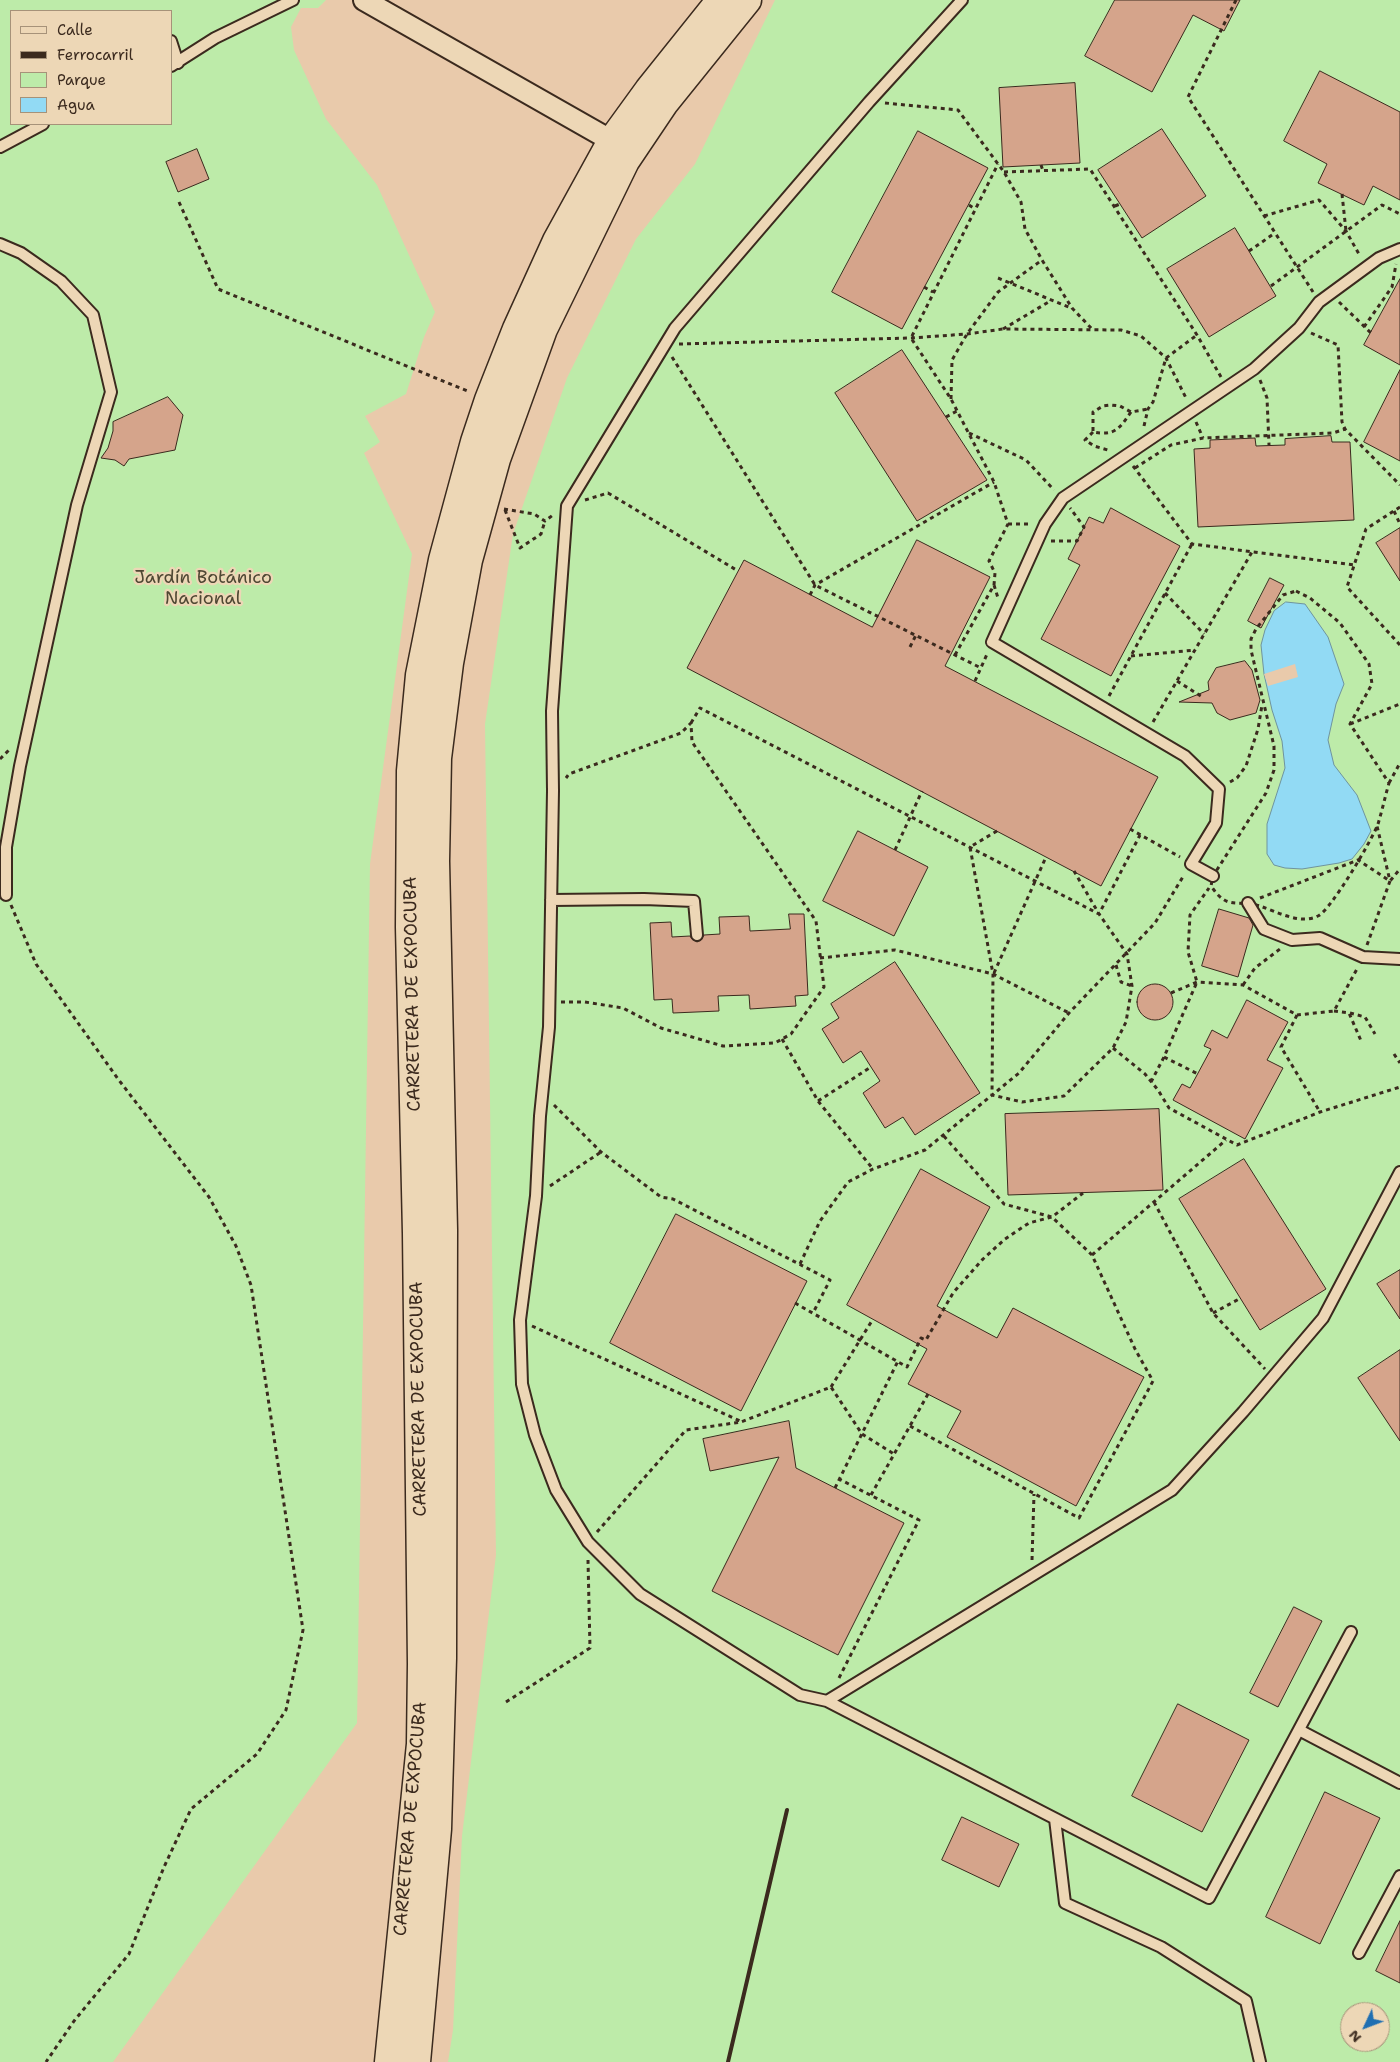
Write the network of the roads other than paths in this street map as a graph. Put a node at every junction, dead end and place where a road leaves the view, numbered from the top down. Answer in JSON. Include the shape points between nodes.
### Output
{"nodes":[{"id":1,"x":293,"y":0,"type":"edge"},
{"id":2,"x":364,"y":0,"type":"edge"},
{"id":3,"x":721,"y":0,"type":"edge"},
{"id":4,"x":747,"y":0,"type":"edge"},
{"id":5,"x":962,"y":0,"type":"edge"},
{"id":6,"x":172,"y":49,"type":"edge"},
{"id":7,"x":174,"y":65,"type":"edge"},
{"id":8,"x":41,"y":125,"type":"edge"},
{"id":9,"x":612,"y":141,"type":"junction"},
{"id":10,"x":0,"y":147,"type":"edge"},
{"id":11,"x":0,"y":244,"type":"edge"},
{"id":12,"x":1399,"y":250,"type":"edge"},
{"id":13,"x":1212,"y":881,"type":"road end"},
{"id":14,"x":6,"y":895,"type":"road end"},
{"id":15,"x":551,"y":900,"type":"junction"},
{"id":16,"x":1248,"y":903,"type":"road end"},
{"id":17,"x":697,"y":935,"type":"dead end"},
{"id":18,"x":1400,"y":959,"type":"edge"},
{"id":19,"x":1400,"y":1172,"type":"edge"},
{"id":20,"x":1351,"y":1632,"type":"dead end"},
{"id":21,"x":827,"y":1701,"type":"junction"},
{"id":22,"x":1299,"y":1730,"type":"junction"},
{"id":23,"x":1400,"y":1783,"type":"edge"},
{"id":24,"x":1056,"y":1819,"type":"junction"},
{"id":25,"x":1400,"y":1876,"type":"edge"},
{"id":26,"x":1360,"y":1953,"type":"dead end"},
{"id":27,"x":389,"y":2062,"type":"edge"},
{"id":28,"x":416,"y":2062,"type":"edge"},
{"id":29,"x":1260,"y":2062,"type":"edge"}],
"edges":[{"from":1,"to":7,"type":"lane","via":[[215,38]]},
{"from":2,"to":9,"type":"street"},
{"from":3,"to":9,"type":"main road","name":"CARRETERA DE EXPOCUBA"},
{"from":4,"to":28,"type":"main road","name":"CARRETERA DE EXPOCUBA","via":[[664,103],[625,161],[543,329],[496,459],[494,507],[468,560],[449,663],[437,758],[435,861],[443,1230],[442,1658],[437,1829]]},
{"from":5,"to":15,"type":"lane","via":[[869,102],[675,328],[567,506],[552,711]]},
{"from":6,"to":7,"type":"lane"},
{"from":8,"to":10,"type":"lane"},
{"from":9,"to":27,"type":"main road","name":"CARRETERA DE EXPOCUBA","via":[[557,241],[489,400],[443,560],[420,675],[411,771],[410,927],[418,1253],[421,1744]]},
{"from":11,"to":14,"type":"lane","via":[[21,254],[61,282],[93,315],[112,392],[77,505],[20,766],[6,848]]},
{"from":12,"to":13,"type":"lane","via":[[1379,258],[1330,293],[1299,328],[1227,389],[1063,498],[1045,524],[992,642],[1185,756],[1219,789],[1216,823],[1191,864]]},
{"from":15,"to":17,"type":"lane","via":[[694,901]]},
{"from":15,"to":21,"type":"lane","via":[[549,1027],[536,1196],[520,1320],[522,1384],[535,1435],[556,1490],[588,1542],[640,1594],[800,1695]]},
{"from":16,"to":18,"type":"lane","via":[[1264,929],[1292,940],[1320,938],[1363,957]]},
{"from":19,"to":21,"type":"lane","via":[[1323,1318],[1172,1490]]},
{"from":20,"to":22,"type":"lane"},
{"from":21,"to":24,"type":"lane"},
{"from":22,"to":23,"type":"lane"},
{"from":22,"to":24,"type":"lane","via":[[1209,1898]]},
{"from":24,"to":29,"type":"lane","via":[[1065,1903],[1161,1947],[1246,2001]]},
{"from":25,"to":26,"type":"lane"}]}
